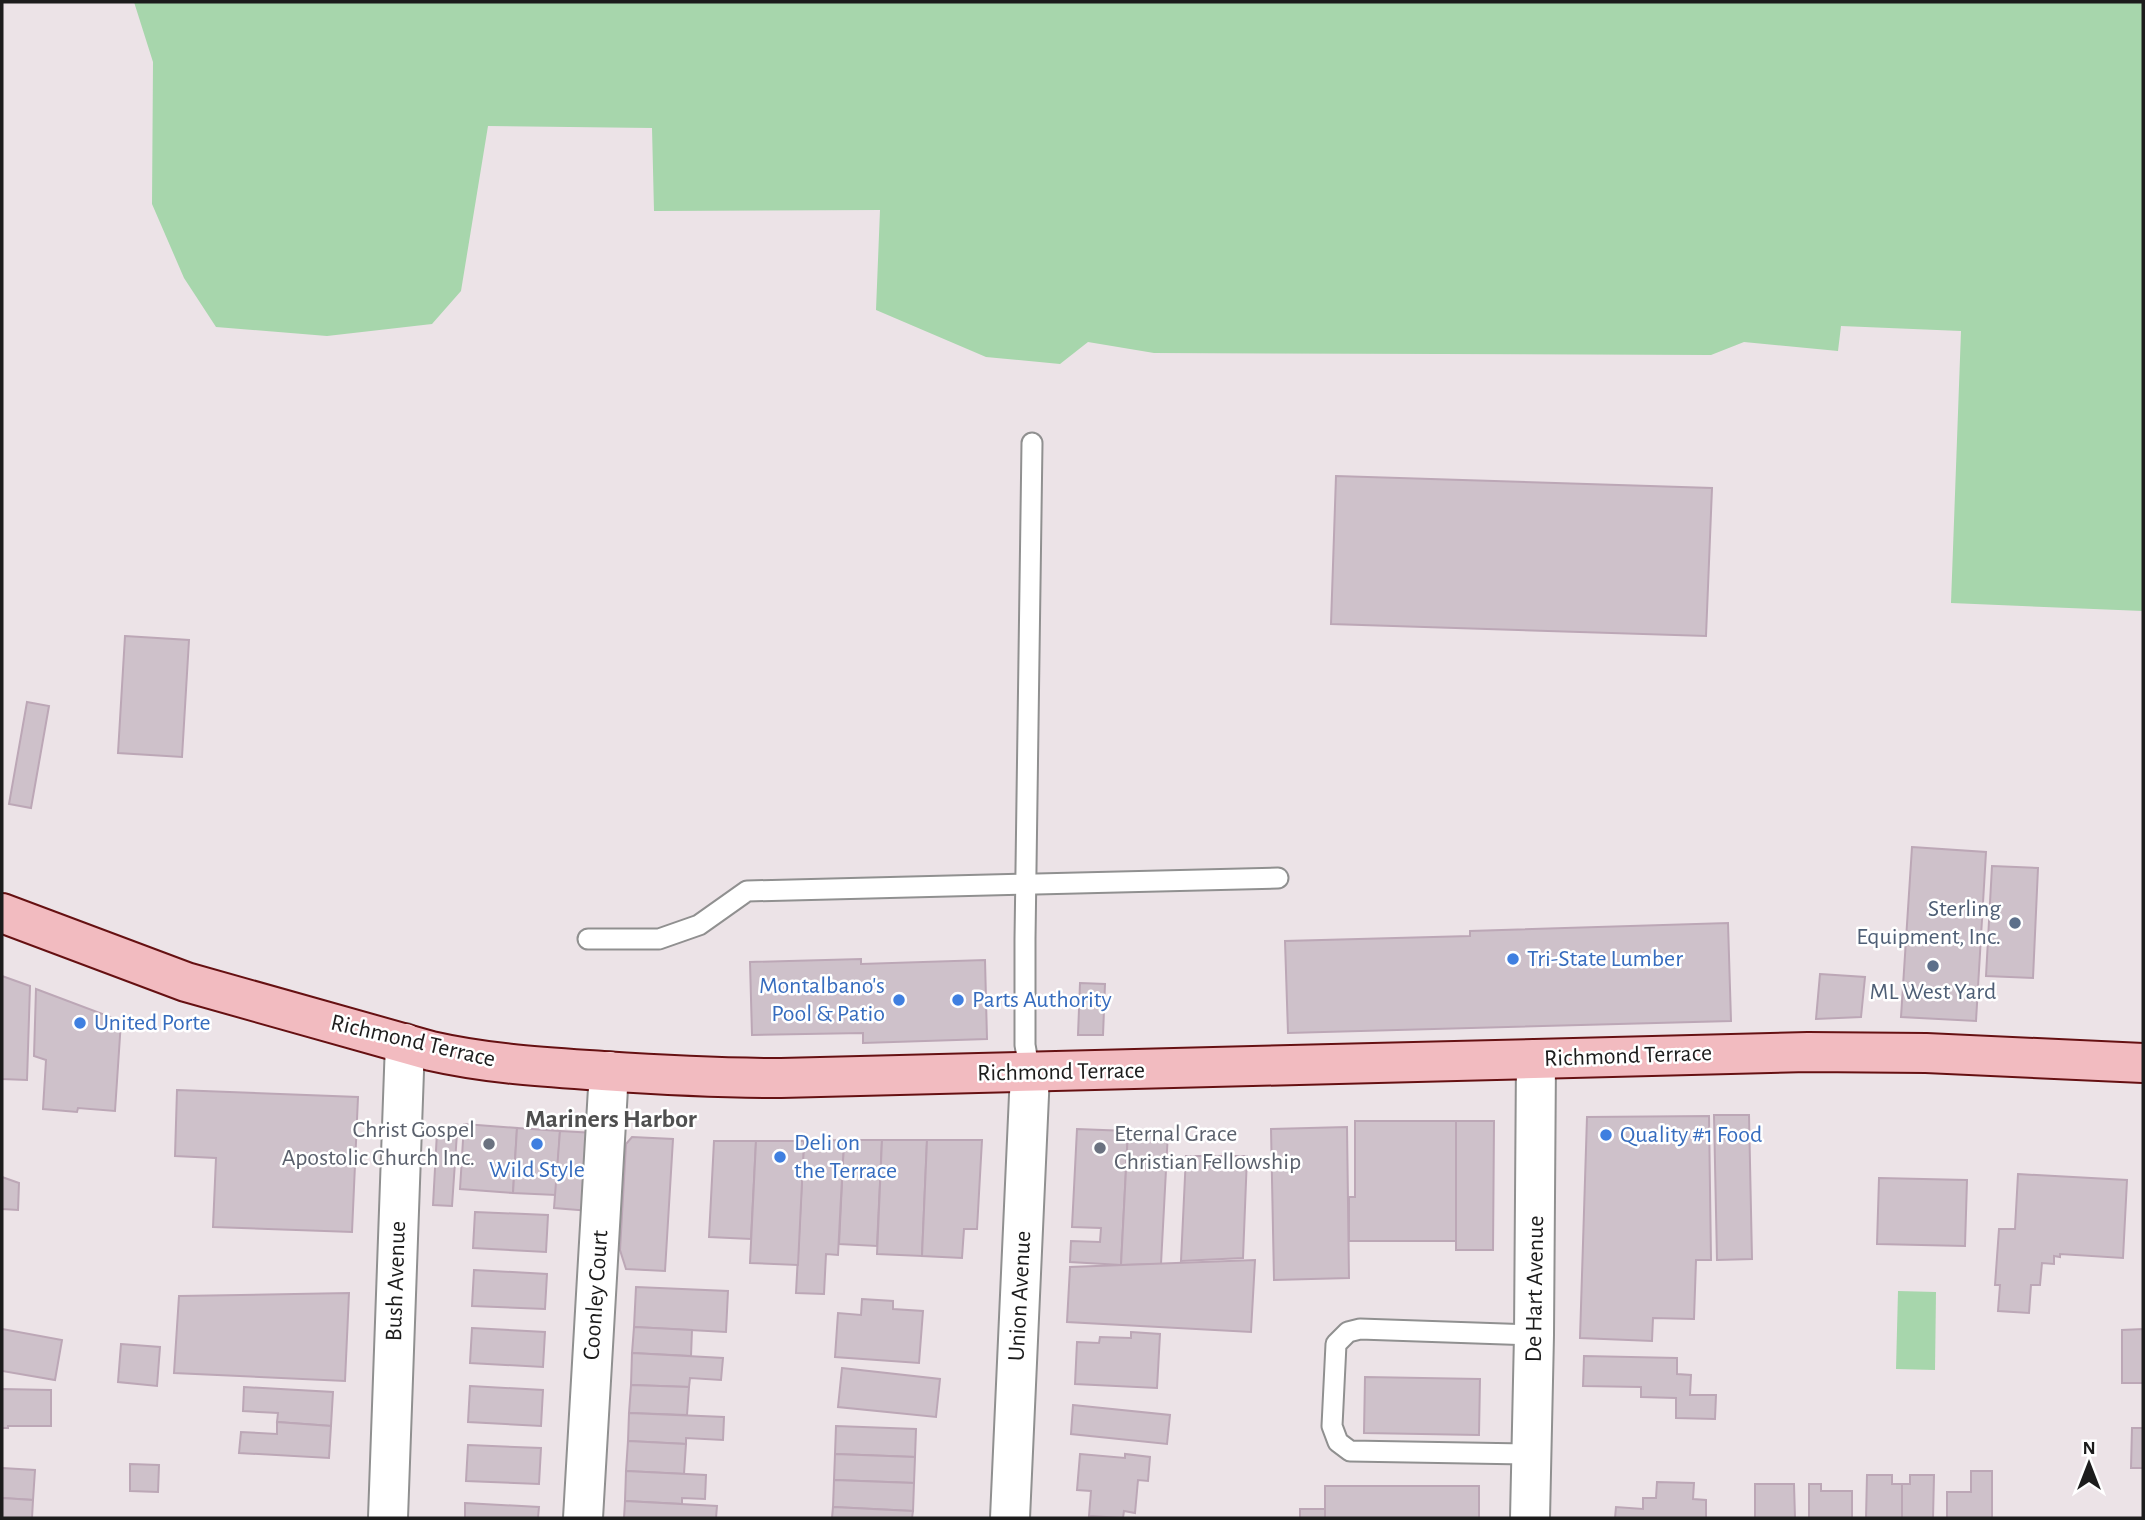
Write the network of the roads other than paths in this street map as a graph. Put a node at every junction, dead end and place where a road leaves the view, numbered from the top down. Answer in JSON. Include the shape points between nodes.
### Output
{"nodes":[{"id":1,"x":1032,"y":443,"type":"dead end"},
{"id":2,"x":1278,"y":878,"type":"dead end"},
{"id":3,"x":1026,"y":884,"type":"junction"},
{"id":4,"x":2,"y":913,"type":"edge"},
{"id":5,"x":588,"y":939,"type":"dead end"},
{"id":6,"x":405,"y":1044,"type":"junction"},
{"id":7,"x":1536,"y":1059,"type":"junction"},
{"id":8,"x":2143,"y":1063,"type":"edge"},
{"id":9,"x":609,"y":1071,"type":"junction"},
{"id":10,"x":1030,"y":1073,"type":"junction"},
{"id":11,"x":1534,"y":1335,"type":"junction"},
{"id":12,"x":1532,"y":1454,"type":"junction"},
{"id":13,"x":388,"y":1518,"type":"edge"},
{"id":14,"x":583,"y":1518,"type":"edge"},
{"id":15,"x":1010,"y":1518,"type":"edge"},
{"id":16,"x":1530,"y":1518,"type":"edge"}],
"edges":[{"from":1,"to":3,"type":"lane"},
{"from":2,"to":3,"type":"lane"},
{"from":3,"to":5,"type":"lane","via":[[747,891],[699,925],[659,939]]},
{"from":3,"to":10,"type":"lane","via":[[1025,1045]]},
{"from":4,"to":6,"type":"main road","name":"Richmond Terrace","via":[[186,982]]},
{"from":6,"to":9,"type":"main road","name":"Richmond Terrace","via":[[489,1062]]},
{"from":6,"to":13,"type":"street","name":"Bush Avenue"},
{"from":7,"to":8,"type":"main road","name":"Richmond Terrace","via":[[1880,1052]]},
{"from":7,"to":10,"type":"main road","name":"Richmond Terrace"},
{"from":7,"to":11,"type":"street","name":"De Hart Avenue"},
{"from":9,"to":10,"type":"main road","name":"Richmond Terrace","via":[[735,1078]]},
{"from":9,"to":14,"type":"street","name":"Coonley Court"},
{"from":10,"to":15,"type":"street","name":"Union Avenue"},
{"from":11,"to":12,"type":"street","name":"De Hart Avenue"},
{"from":11,"to":12,"type":"lane","via":[[1348,1332],[1336,1344],[1332,1426],[1338,1442],[1350,1451]]},
{"from":12,"to":16,"type":"street","name":"De Hart Avenue"}]}
